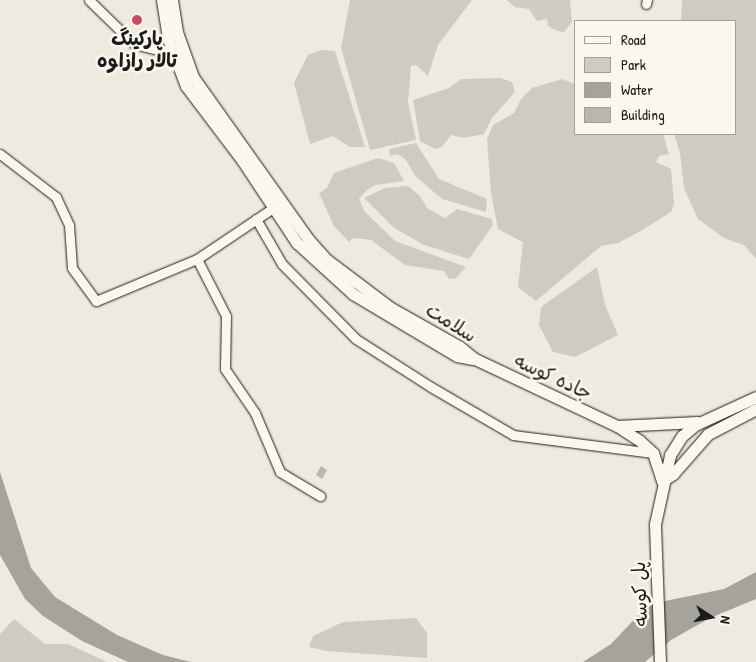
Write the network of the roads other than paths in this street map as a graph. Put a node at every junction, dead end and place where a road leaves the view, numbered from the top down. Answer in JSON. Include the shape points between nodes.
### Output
{"nodes":[{"id":1,"x":89,"y":0,"type":"edge"},
{"id":2,"x":162,"y":0,"type":"edge"},
{"id":3,"x":172,"y":0,"type":"edge"},
{"id":4,"x":134,"y":33,"type":"dead end"},
{"id":5,"x":134,"y":44,"type":"junction"},
{"id":6,"x":177,"y":49,"type":"junction"},
{"id":7,"x":0,"y":154,"type":"edge"},
{"id":8,"x":277,"y":206,"type":"junction"},
{"id":9,"x":256,"y":219,"type":"junction"},
{"id":10,"x":197,"y":259,"type":"junction"},
{"id":11,"x":475,"y":359,"type":"joint"},
{"id":12,"x":756,"y":397,"type":"edge"},
{"id":13,"x":756,"y":409,"type":"edge"},
{"id":14,"x":701,"y":422,"type":"junction"},
{"id":15,"x":617,"y":426,"type":"junction"},
{"id":16,"x":708,"y":434,"type":"junction"},
{"id":17,"x":654,"y":453,"type":"junction"},
{"id":18,"x":662,"y":481,"type":"junction"},
{"id":19,"x":320,"y":496,"type":"dead end"},
{"id":20,"x":660,"y":662,"type":"edge"}],
"edges":[{"from":1,"to":5,"type":"street"},
{"from":2,"to":6,"type":"main road","name":"سلامت"},
{"from":3,"to":6,"type":"main road","name":"سلامت"},
{"from":4,"to":5,"type":"street"},
{"from":5,"to":6,"type":"street","via":[[145,48]]},
{"from":6,"to":8,"type":"main road","name":"سلامت","via":[[186,86]]},
{"from":7,"to":10,"type":"street","via":[[56,197],[69,225],[72,268],[96,301]]},
{"from":8,"to":9,"type":"street"},
{"from":8,"to":11,"type":"main road","name":"سلامت","via":[[309,255],[353,294],[457,356]]},
{"from":9,"to":10,"type":"street"},
{"from":9,"to":17,"type":"street","via":[[282,264],[356,339],[431,387],[513,435]]},
{"from":10,"to":19,"type":"street","via":[[226,316],[224,369],[255,413],[280,472]]},
{"from":11,"to":15,"type":"main road","name":"جاده کوسه"},
{"from":12,"to":14,"type":"main road"},
{"from":13,"to":16,"type":"main road"},
{"from":14,"to":15,"type":"main road","name":"جاده کوسه"},
{"from":14,"to":16,"type":"main road"},
{"from":14,"to":18,"type":"main road","name":"پل کوسه","via":[[682,436],[670,455]]},
{"from":15,"to":17,"type":"main road","name":"جاده کوسه"},
{"from":16,"to":18,"type":"main road","via":[[673,474]]},
{"from":17,"to":18,"type":"main road"},
{"from":18,"to":20,"type":"main road","name":"پل کوسه","via":[[655,524]]}]}
